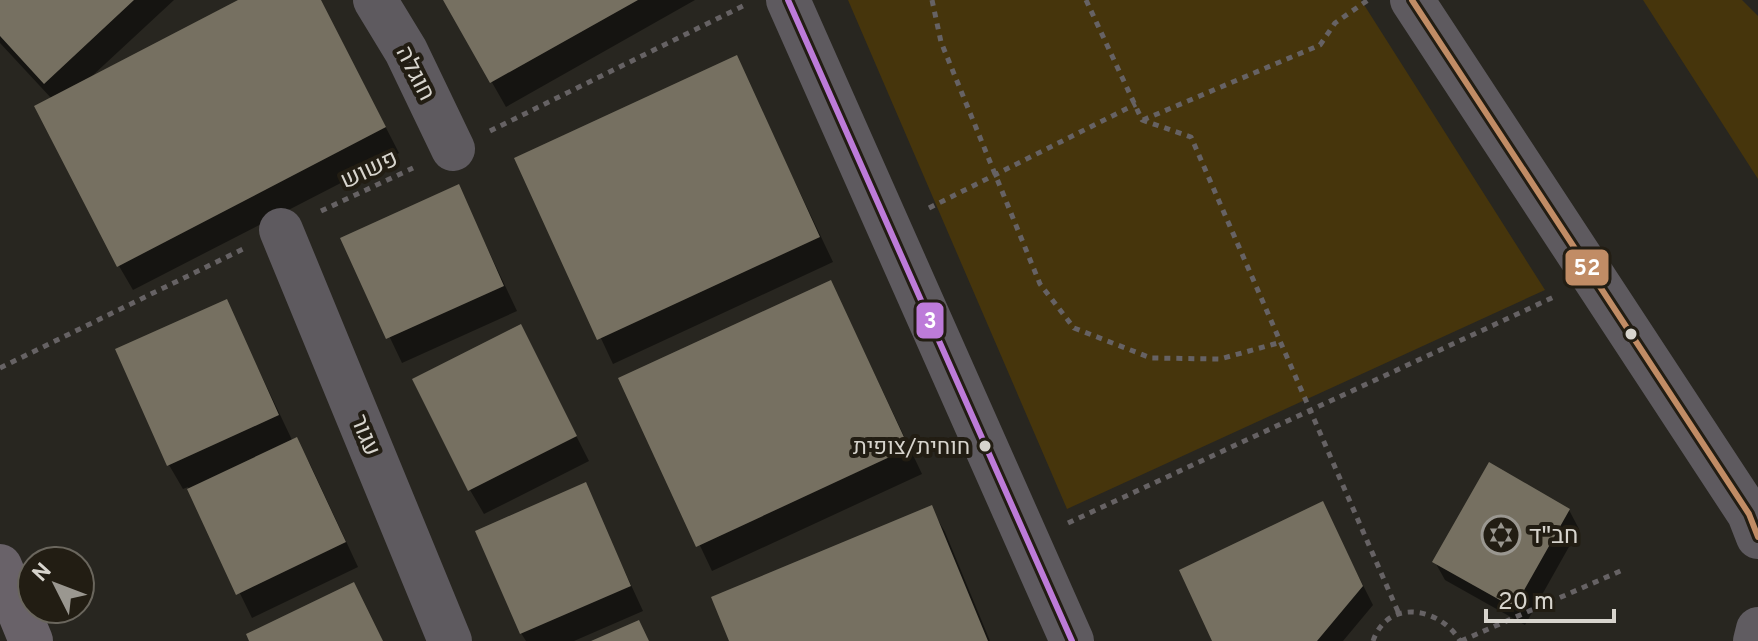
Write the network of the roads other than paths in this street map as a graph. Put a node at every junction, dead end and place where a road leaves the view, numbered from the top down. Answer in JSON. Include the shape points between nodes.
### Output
{"nodes":[{"id":1,"x":375,"y":0,"type":"edge"},
{"id":2,"x":788,"y":0,"type":"edge"},
{"id":3,"x":1393,"y":7,"type":"edge"},
{"id":4,"x":453,"y":149,"type":"road end"},
{"id":5,"x":281,"y":230,"type":"road end"},
{"id":6,"x":1758,"y":537,"type":"edge"},
{"id":7,"x":0,"y":566,"type":"edge"},
{"id":8,"x":1758,"y":629,"type":"edge"},
{"id":9,"x":31,"y":641,"type":"edge"},
{"id":10,"x":450,"y":641,"type":"edge"},
{"id":11,"x":1072,"y":641,"type":"edge"},
{"id":12,"x":1755,"y":641,"type":"edge"}],
"edges":[{"from":1,"to":4,"type":"street","name":"חוגלה"},
{"from":2,"to":11,"type":"street"},
{"from":3,"to":6,"type":"street","via":[[1749,514]]},
{"from":5,"to":10,"type":"street","name":"עגור"},
{"from":7,"to":9,"type":"main road"},
{"from":8,"to":12,"type":"street"}]}
